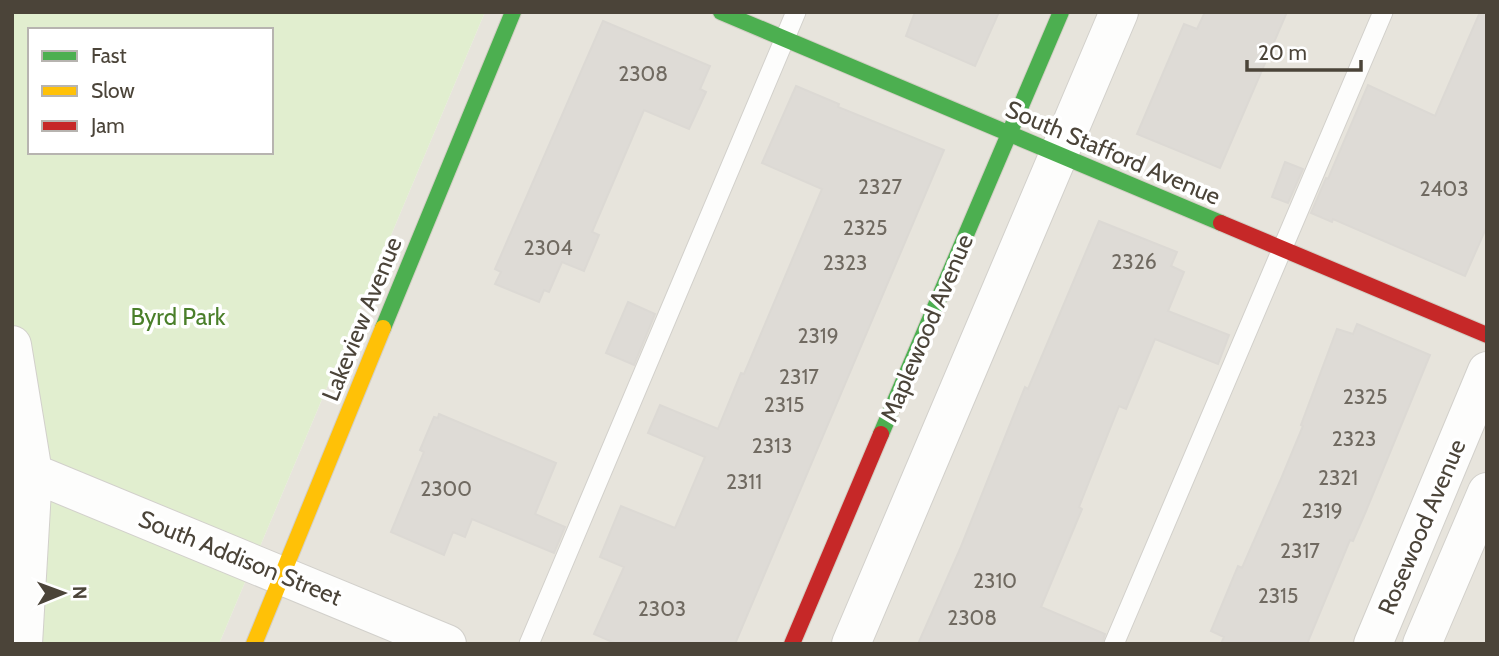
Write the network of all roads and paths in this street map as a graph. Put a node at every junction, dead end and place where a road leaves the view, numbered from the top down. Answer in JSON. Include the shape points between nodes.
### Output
{"nodes":[{"id":1,"x":513,"y":12,"type":"edge"},
{"id":2,"x":721,"y":12,"type":"edge"},
{"id":3,"x":796,"y":12,"type":"edge"},
{"id":4,"x":1061,"y":12,"type":"edge"},
{"id":5,"x":1119,"y":12,"type":"edge"},
{"id":6,"x":1382,"y":12,"type":"edge"},
{"id":7,"x":785,"y":39,"type":"junction"},
{"id":8,"x":1009,"y":134,"type":"junction"},
{"id":9,"x":1059,"y":155,"type":"junction"},
{"id":10,"x":1282,"y":249,"type":"junction"},
{"id":11,"x":1487,"y":335,"type":"edge"},
{"id":12,"x":12,"y":345,"type":"edge"},
{"id":13,"x":1487,"y":371,"type":"edge"},
{"id":14,"x":33,"y":473,"type":"junction"},
{"id":15,"x":1487,"y":492,"type":"edge"},
{"id":16,"x":282,"y":575,"type":"junction"},
{"id":17,"x":23,"y":644,"type":"edge"},
{"id":18,"x":254,"y":644,"type":"edge"},
{"id":19,"x":447,"y":644,"type":"edge"},
{"id":20,"x":529,"y":644,"type":"edge"},
{"id":21,"x":792,"y":644,"type":"edge"},
{"id":22,"x":851,"y":644,"type":"edge"},
{"id":23,"x":1114,"y":644,"type":"edge"},
{"id":24,"x":1373,"y":644,"type":"edge"},
{"id":25,"x":1422,"y":644,"type":"edge"}],
"edges":[{"from":1,"to":16,"type":"street","name":"Lakeview Avenue"},
{"from":2,"to":7,"type":"street","name":"South Stafford Avenue"},
{"from":3,"to":7,"type":"lane"},
{"from":4,"to":8,"type":"street","name":"Maplewood Avenue"},
{"from":5,"to":9,"type":"street"},
{"from":6,"to":10,"type":"lane"},
{"from":7,"to":8,"type":"street","name":"South Stafford Avenue"},
{"from":7,"to":20,"type":"lane"},
{"from":8,"to":9,"type":"street","name":"South Stafford Avenue"},
{"from":8,"to":21,"type":"street","name":"Maplewood Avenue"},
{"from":9,"to":10,"type":"street","name":"South Stafford Avenue"},
{"from":9,"to":22,"type":"street"},
{"from":10,"to":11,"type":"street","name":"South Stafford Avenue"},
{"from":10,"to":23,"type":"lane"},
{"from":12,"to":14,"type":"street"},
{"from":13,"to":24,"type":"street","name":"Rosewood Avenue"},
{"from":14,"to":16,"type":"street","name":"South Addison Street"},
{"from":14,"to":17,"type":"street"},
{"from":15,"to":25,"type":"street","name":"Rosewood Avenue"},
{"from":16,"to":18,"type":"street","name":"Lakeview Avenue"},
{"from":16,"to":19,"type":"street","name":"South Addison Street"}]}
